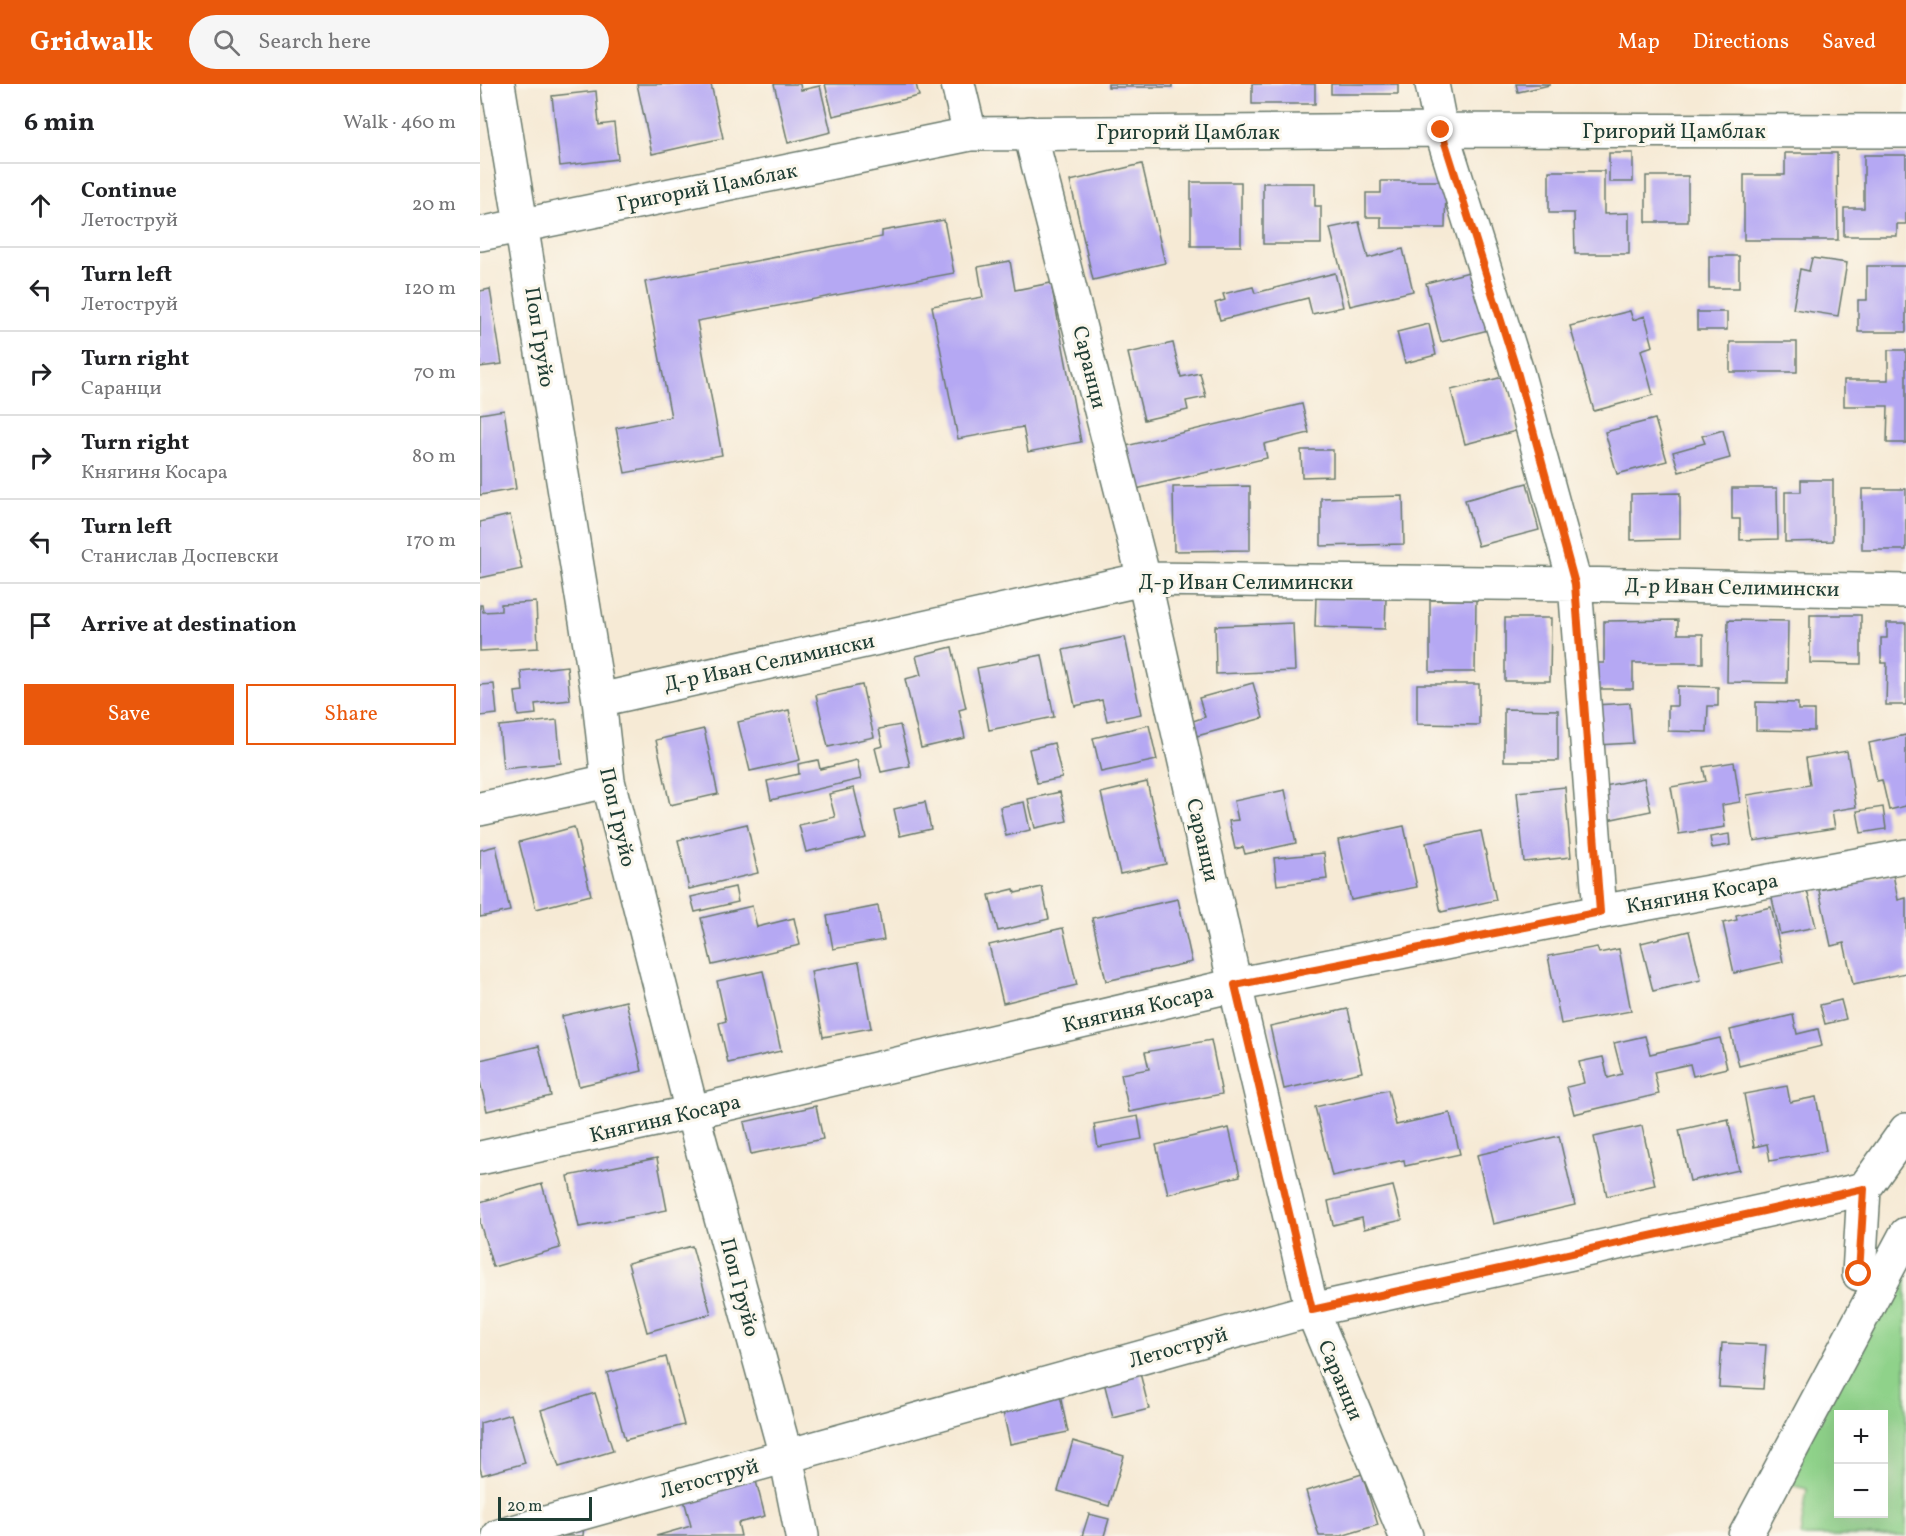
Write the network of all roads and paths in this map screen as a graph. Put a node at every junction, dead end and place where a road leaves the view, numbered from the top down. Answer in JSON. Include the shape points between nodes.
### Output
{"nodes":[{"id":1,"x":498,"y":84,"type":"edge"},
{"id":2,"x":958,"y":84,"type":"edge"},
{"id":3,"x":1432,"y":84,"type":"edge"},
{"id":4,"x":1441,"y":130,"type":"junction"},
{"id":5,"x":1906,"y":131,"type":"edge"},
{"id":6,"x":1030,"y":133,"type":"junction"},
{"id":7,"x":970,"y":134,"type":"junction"},
{"id":8,"x":521,"y":225,"type":"junction"},
{"id":9,"x":480,"y":234,"type":"edge"},
{"id":10,"x":1144,"y":579,"type":"junction"},
{"id":11,"x":1575,"y":584,"type":"junction"},
{"id":12,"x":1906,"y":591,"type":"edge"},
{"id":13,"x":599,"y":700,"type":"junction"},
{"id":14,"x":608,"y":781,"type":"junction"},
{"id":15,"x":480,"y":809,"type":"edge"},
{"id":16,"x":1906,"y":856,"type":"edge"},
{"id":17,"x":1600,"y":912,"type":"junction"},
{"id":18,"x":1235,"y":985,"type":"junction"},
{"id":19,"x":692,"y":1112,"type":"junction"},
{"id":20,"x":1906,"y":1130,"type":"edge"},
{"id":21,"x":480,"y":1158,"type":"edge"},
{"id":22,"x":1864,"y":1189,"type":"junction"},
{"id":23,"x":1906,"y":1234,"type":"edge"},
{"id":24,"x":1859,"y":1274,"type":"dead end"},
{"id":25,"x":1312,"y":1310,"type":"junction"},
{"id":26,"x":786,"y":1456,"type":"junction"},
{"id":27,"x":498,"y":1536,"type":"edge"},
{"id":28,"x":802,"y":1536,"type":"edge"},
{"id":29,"x":1406,"y":1536,"type":"edge"},
{"id":30,"x":1745,"y":1536,"type":"edge"}],
"edges":[{"from":1,"to":8,"type":"street","name":"Поп Груйо"},
{"from":2,"to":7,"type":"street"},
{"from":3,"to":4,"type":"street"},
{"from":4,"to":5,"type":"street","name":"Григорий Цамблак"},
{"from":4,"to":6,"type":"street","name":"Григорий Цамблак"},
{"from":4,"to":11,"type":"street","via":[[1518,375]]},
{"from":6,"to":7,"type":"street","name":"Григорий Цамблак"},
{"from":6,"to":10,"type":"street","name":"Саранци"},
{"from":7,"to":8,"type":"street","name":"Григорий Цамблак"},
{"from":8,"to":9,"type":"street","name":"Григорий Цамблак"},
{"from":8,"to":13,"type":"street","name":"Поп Груйо"},
{"from":10,"to":11,"type":"street","name":"Д-р Иван Селимински"},
{"from":10,"to":13,"type":"street","name":"Д-р Иван Селимински"},
{"from":10,"to":18,"type":"street","name":"Саранци"},
{"from":11,"to":12,"type":"street","name":"Д-р Иван Селимински"},
{"from":11,"to":17,"type":"street"},
{"from":13,"to":14,"type":"street","name":"Поп Груйо"},
{"from":14,"to":15,"type":"street"},
{"from":14,"to":19,"type":"street","name":"Поп Груйо"},
{"from":16,"to":17,"type":"street","name":"Княгиня Косара"},
{"from":17,"to":18,"type":"street","name":"Княгиня Косара"},
{"from":18,"to":19,"type":"street","name":"Княгиня Косара"},
{"from":18,"to":25,"type":"street","name":"Саранци"},
{"from":19,"to":21,"type":"street","name":"Княгиня Косара"},
{"from":19,"to":26,"type":"street","name":"Поп Груйо"},
{"from":20,"to":22,"type":"street"},
{"from":22,"to":24,"type":"street"},
{"from":22,"to":25,"type":"street","name":"Летоструй"},
{"from":23,"to":30,"type":"street"},
{"from":25,"to":26,"type":"street","name":"Летоструй"},
{"from":25,"to":29,"type":"street","name":"Саранци"},
{"from":26,"to":27,"type":"street","name":"Летоструй"},
{"from":26,"to":28,"type":"street","name":"Поп Груйо"}]}
